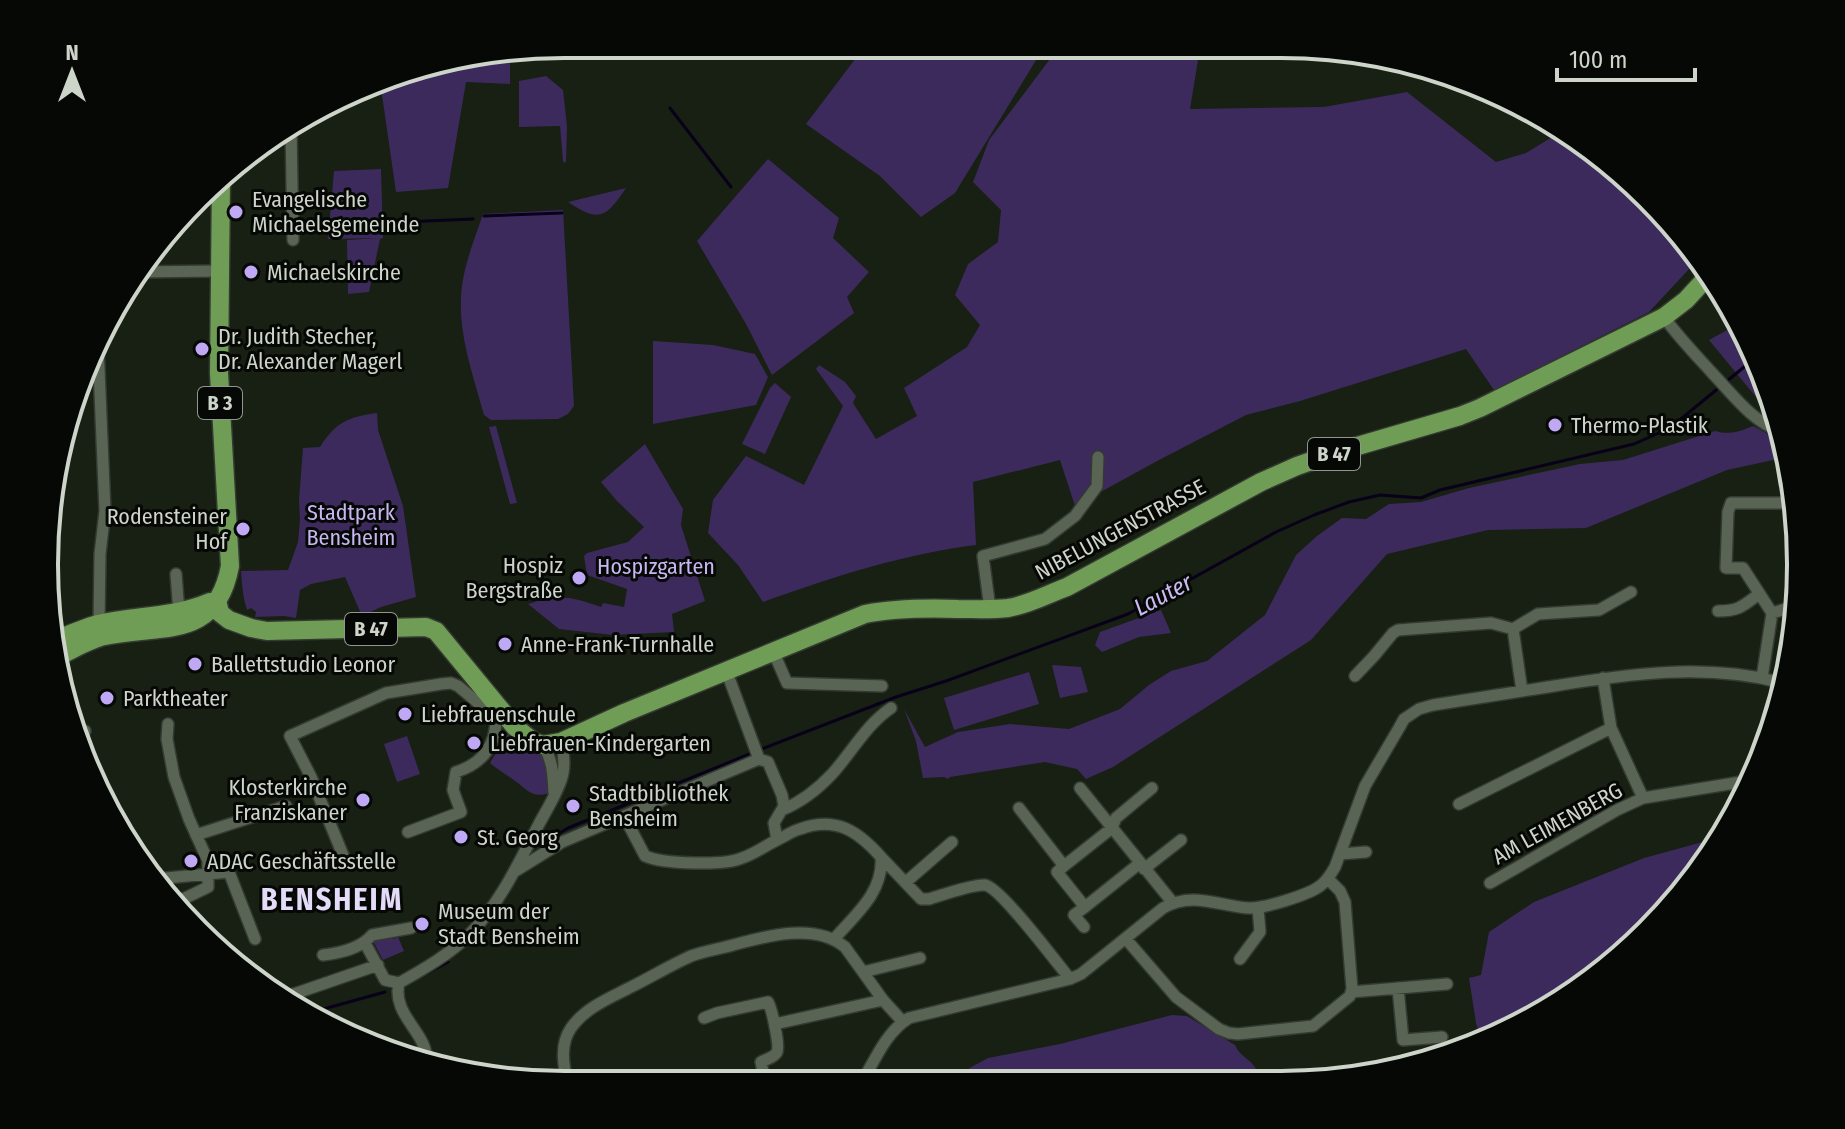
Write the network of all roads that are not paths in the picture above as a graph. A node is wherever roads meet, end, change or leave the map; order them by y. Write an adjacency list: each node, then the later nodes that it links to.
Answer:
1 (291, 138): 3 (street)
2 (221, 193): 4 (main road, B 3)
3 (293, 240)
4 (219, 271): 5 (street); 15 (main road, B 3)
5 (151, 272)
6 (1702, 283): 7 (main road, NIBELUNGENSTRASSE / B 47)
7 (1664, 317): 9 (street); 16 (main road, NIBELUNGENSTRASSE / B 47)
8 (99, 366): 21 (street)
9 (1767, 425)
10 (1098, 457): 16 (street)
11 (1783, 503): 14 (street)
12 (176, 574): 20 (street)
13 (1631, 592): 23 (street)
14 (1759, 594): 18 (street); 19 (street)
15 (217, 600): 20 (main road); 22 (main road)
16 (990, 609): 25 (main road, NIBELUNGENSTRASSE / B 47)
17 (1785, 609): 19 (street)
18 (1718, 611)
19 (1772, 613): 30 (street)
20 (183, 619): 21 (main road); 22 (main road, B 47); 26 (main road)
21 (99, 624): 24 (main road)
22 (241, 624): 35 (main road, B 47)
23 (1513, 629): 28 (street); 33 (street)
24 (63, 637)
25 (773, 651): 27 (main road, NIBELUNGENSTRASSE / B 47); 32 (street)
26 (66, 653)
27 (726, 670): 38 (main road, NIBELUNGENSTRASSE / B 47); 39 (street)
28 (1355, 676)
29 (1603, 678): 30 (street); 33 (street); 37 (street, AM LEIMENBERG)
30 (1762, 678): 31 (street)
31 (1773, 681)
32 (882, 686)
33 (1522, 691): 57 (street)
34 (891, 708): 48 (street)
35 (499, 712): 38 (main road, B 47); 51 (street); 59 (street)
36 (168, 724): 52 (street)
37 (1611, 728): 44 (street, AM LEIMENBERG); 45 (street)
38 (552, 744): 43 (street); 43 (street)
39 (757, 754): 48 (street); 49 (street)
40 (1738, 783): 44 (street, AM LEIMENBERG)
41 (1080, 788): 50 (street)
42 (1152, 788): 50 (street)
43 (554, 793): 62 (street)
44 (1643, 798): 67 (street, AM LEIMENBERG)
45 (1459, 804)
46 (286, 806): 52 (street)
47 (1019, 808): 60 (street)
48 (782, 810): 53 (street)
49 (624, 816): 53 (street); 62 (street)
50 (1112, 828): 60 (street); 61 (street)
51 (408, 832)
52 (196, 835): 63 (street)
53 (780, 839): 58 (street)
54 (1181, 840): 61 (street)
55 (952, 842): 66 (street)
56 (1366, 852): 57 (street)
57 (1340, 854): 65 (street)
58 (881, 857): 66 (street); 75 (street)
59 (345, 860)
60 (1064, 866): 70 (street)
61 (1142, 866): 69 (street); 70 (street)
62 (515, 872): 84 (street)
63 (207, 874): 64 (street); 68 (street); 74 (street)
64 (167, 878)
65 (1328, 879): 71 (street); 87 (street)
66 (906, 882): 83 (street)
67 (1490, 883)
68 (184, 898)
69 (1173, 903): 71 (street); 76 (street)
70 (1085, 907): 72 (street)
71 (1258, 908): 80 (street)
72 (1084, 927)
73 (411, 928): 77 (street)
74 (255, 939)
75 (834, 939): 82 (street); 95 (street)
76 (1126, 939): 83 (street); 87 (street)
77 (365, 943): 78 (street); 81 (street)
78 (323, 955)
79 (920, 958): 82 (street)
80 (1240, 959)
81 (378, 965): 84 (street); 88 (street)
82 (863, 972): 89 (street)
83 (1070, 979): 91 (street)
84 (399, 983): 94 (street)
85 (1447, 984): 86 (street)
86 (1398, 988): 87 (street); 93 (street)
87 (1351, 992)
88 (295, 993)
89 (883, 1000): 91 (street); 92 (street)
90 (704, 1018): 92 (street)
91 (903, 1022): 97 (street)
92 (775, 1024): 96 (street)
93 (1442, 1037)
94 (426, 1052)
95 (566, 1071)
96 (763, 1071)
97 (868, 1071)

